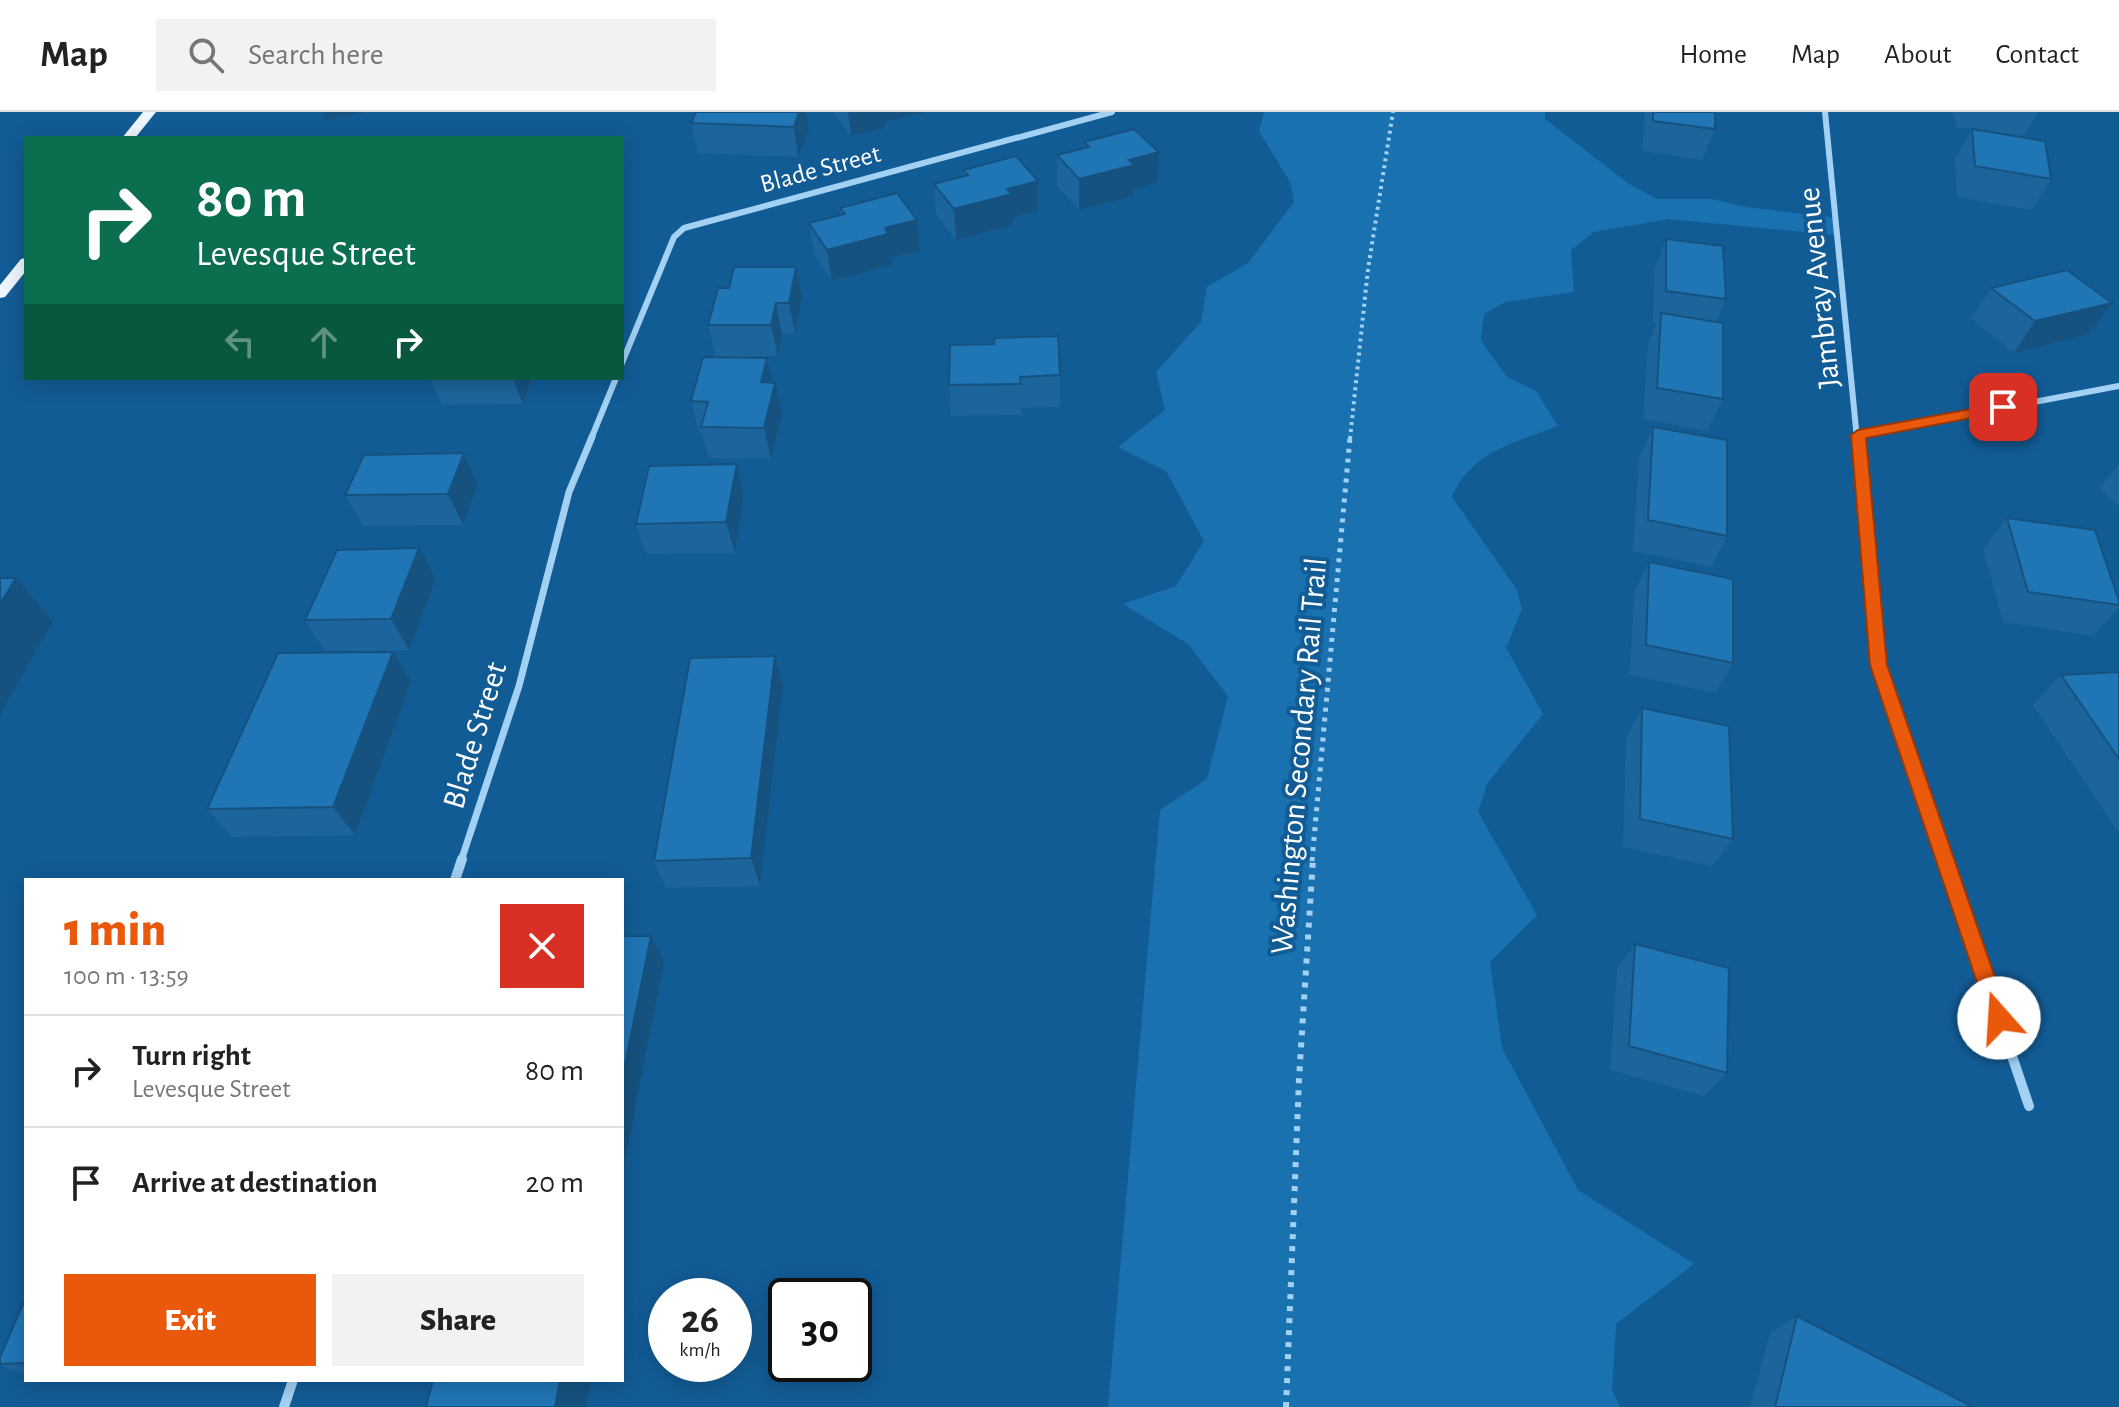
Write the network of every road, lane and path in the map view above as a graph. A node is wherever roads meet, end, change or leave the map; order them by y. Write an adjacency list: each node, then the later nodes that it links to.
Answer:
1 (150, 112): 5 (main road)
2 (1112, 112): 8 (street, Blade Street)
3 (1393, 112): 16 (path, Washington Secondary Rail Trail)
4 (1825, 112): 11 (street, Jambray Avenue)
5 (130, 136)
6 (24, 264): 7 (main road)
7 (0, 294)
8 (624, 358)
9 (615, 380): 12 (street, Blade Street)
10 (2119, 386): 11 (street)
11 (1858, 435): 13 (street, Jambray Avenue)
12 (456, 878)
13 (2029, 1106)
14 (292, 1382): 15 (street)
15 (284, 1407)
16 (1286, 1407)

